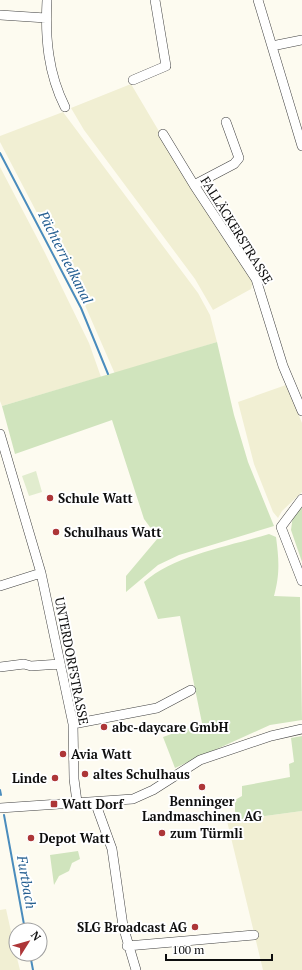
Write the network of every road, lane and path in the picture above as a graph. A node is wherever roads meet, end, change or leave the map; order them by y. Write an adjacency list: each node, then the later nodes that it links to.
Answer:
1 (47, 0): 5 (street)
2 (155, 0): 8 (street)
3 (258, 0): 7 (street)
4 (0, 15): 5 (street)
5 (46, 18): 9 (street)
6 (302, 40): 7 (street)
7 (272, 46): 12 (street)
8 (133, 80)
9 (65, 107)
10 (226, 122): 13 (street)
11 (163, 134): 13 (street, FALLÄCKERSTRASSE)
12 (302, 146)
13 (194, 185): 14 (street, FALLÄCKERSTRASSE)
14 (302, 411)
15 (0, 434): 17 (street, UNTERDORFSTRASSE)
16 (302, 498): 18 (street)
17 (41, 573): 19 (street); 20 (street, UNTERDORFSTRASSE)
18 (302, 581)
19 (0, 586)
20 (60, 664): 21 (street); 23 (street, UNTERDORFSTRASSE)
21 (0, 667)
22 (191, 690): 23 (street)
23 (73, 724): 25 (street, UNTERDORFSTRASSE)
24 (302, 729): 26 (street)
25 (77, 802): 26 (street); 27 (street)
26 (95, 802): 29 (street)
27 (0, 808)
28 (254, 935): 29 (street)
29 (127, 946): 30 (street)
30 (136, 970)

